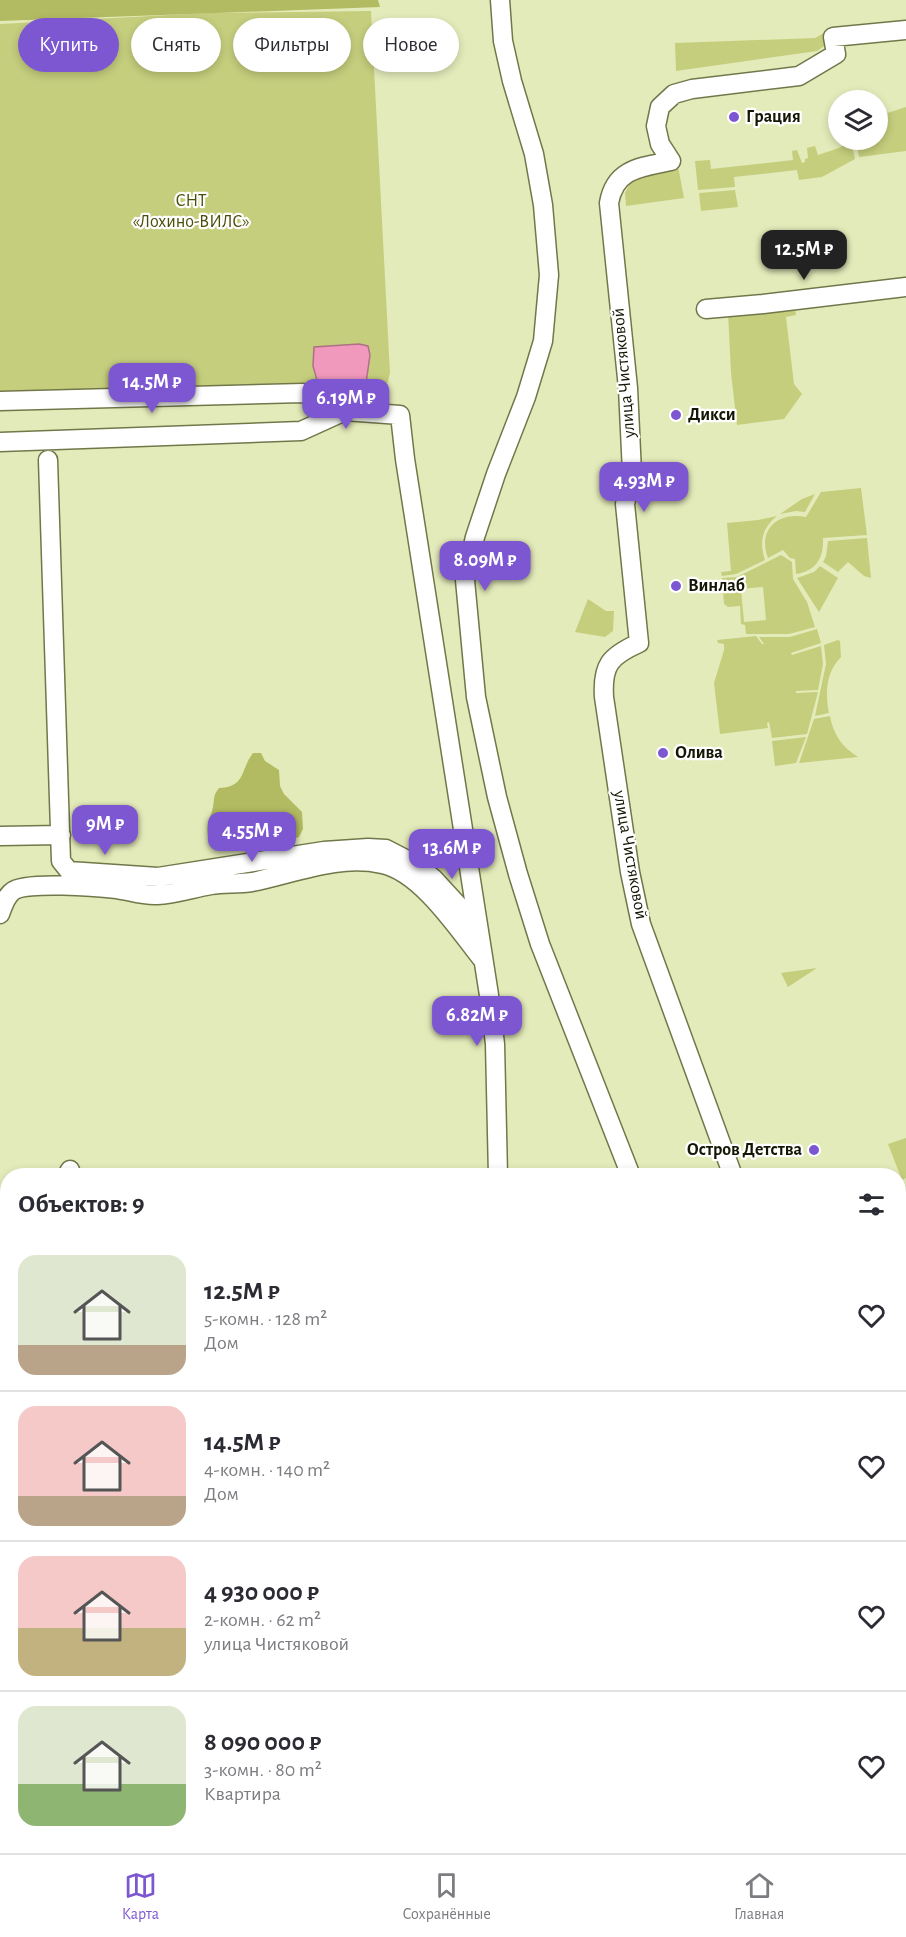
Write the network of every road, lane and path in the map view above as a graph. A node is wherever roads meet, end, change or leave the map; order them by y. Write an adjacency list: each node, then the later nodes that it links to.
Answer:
1 (501, 3): 15 (street)
2 (906, 30): 16 (street, улица Чистяковой)
3 (906, 287): 4 (street)
4 (706, 309)
5 (0, 401): 6 (street)
6 (345, 411): 7 (street); 12 (street)
7 (0, 442)
8 (48, 460): 9 (street)
9 (61, 835): 10 (street); 12 (street)
10 (0, 836)
11 (0, 914): 13 (street)
12 (478, 927): 13 (street)
13 (483, 961): 14 (street)
14 (498, 1168)
15 (628, 1168)
16 (730, 1168)

